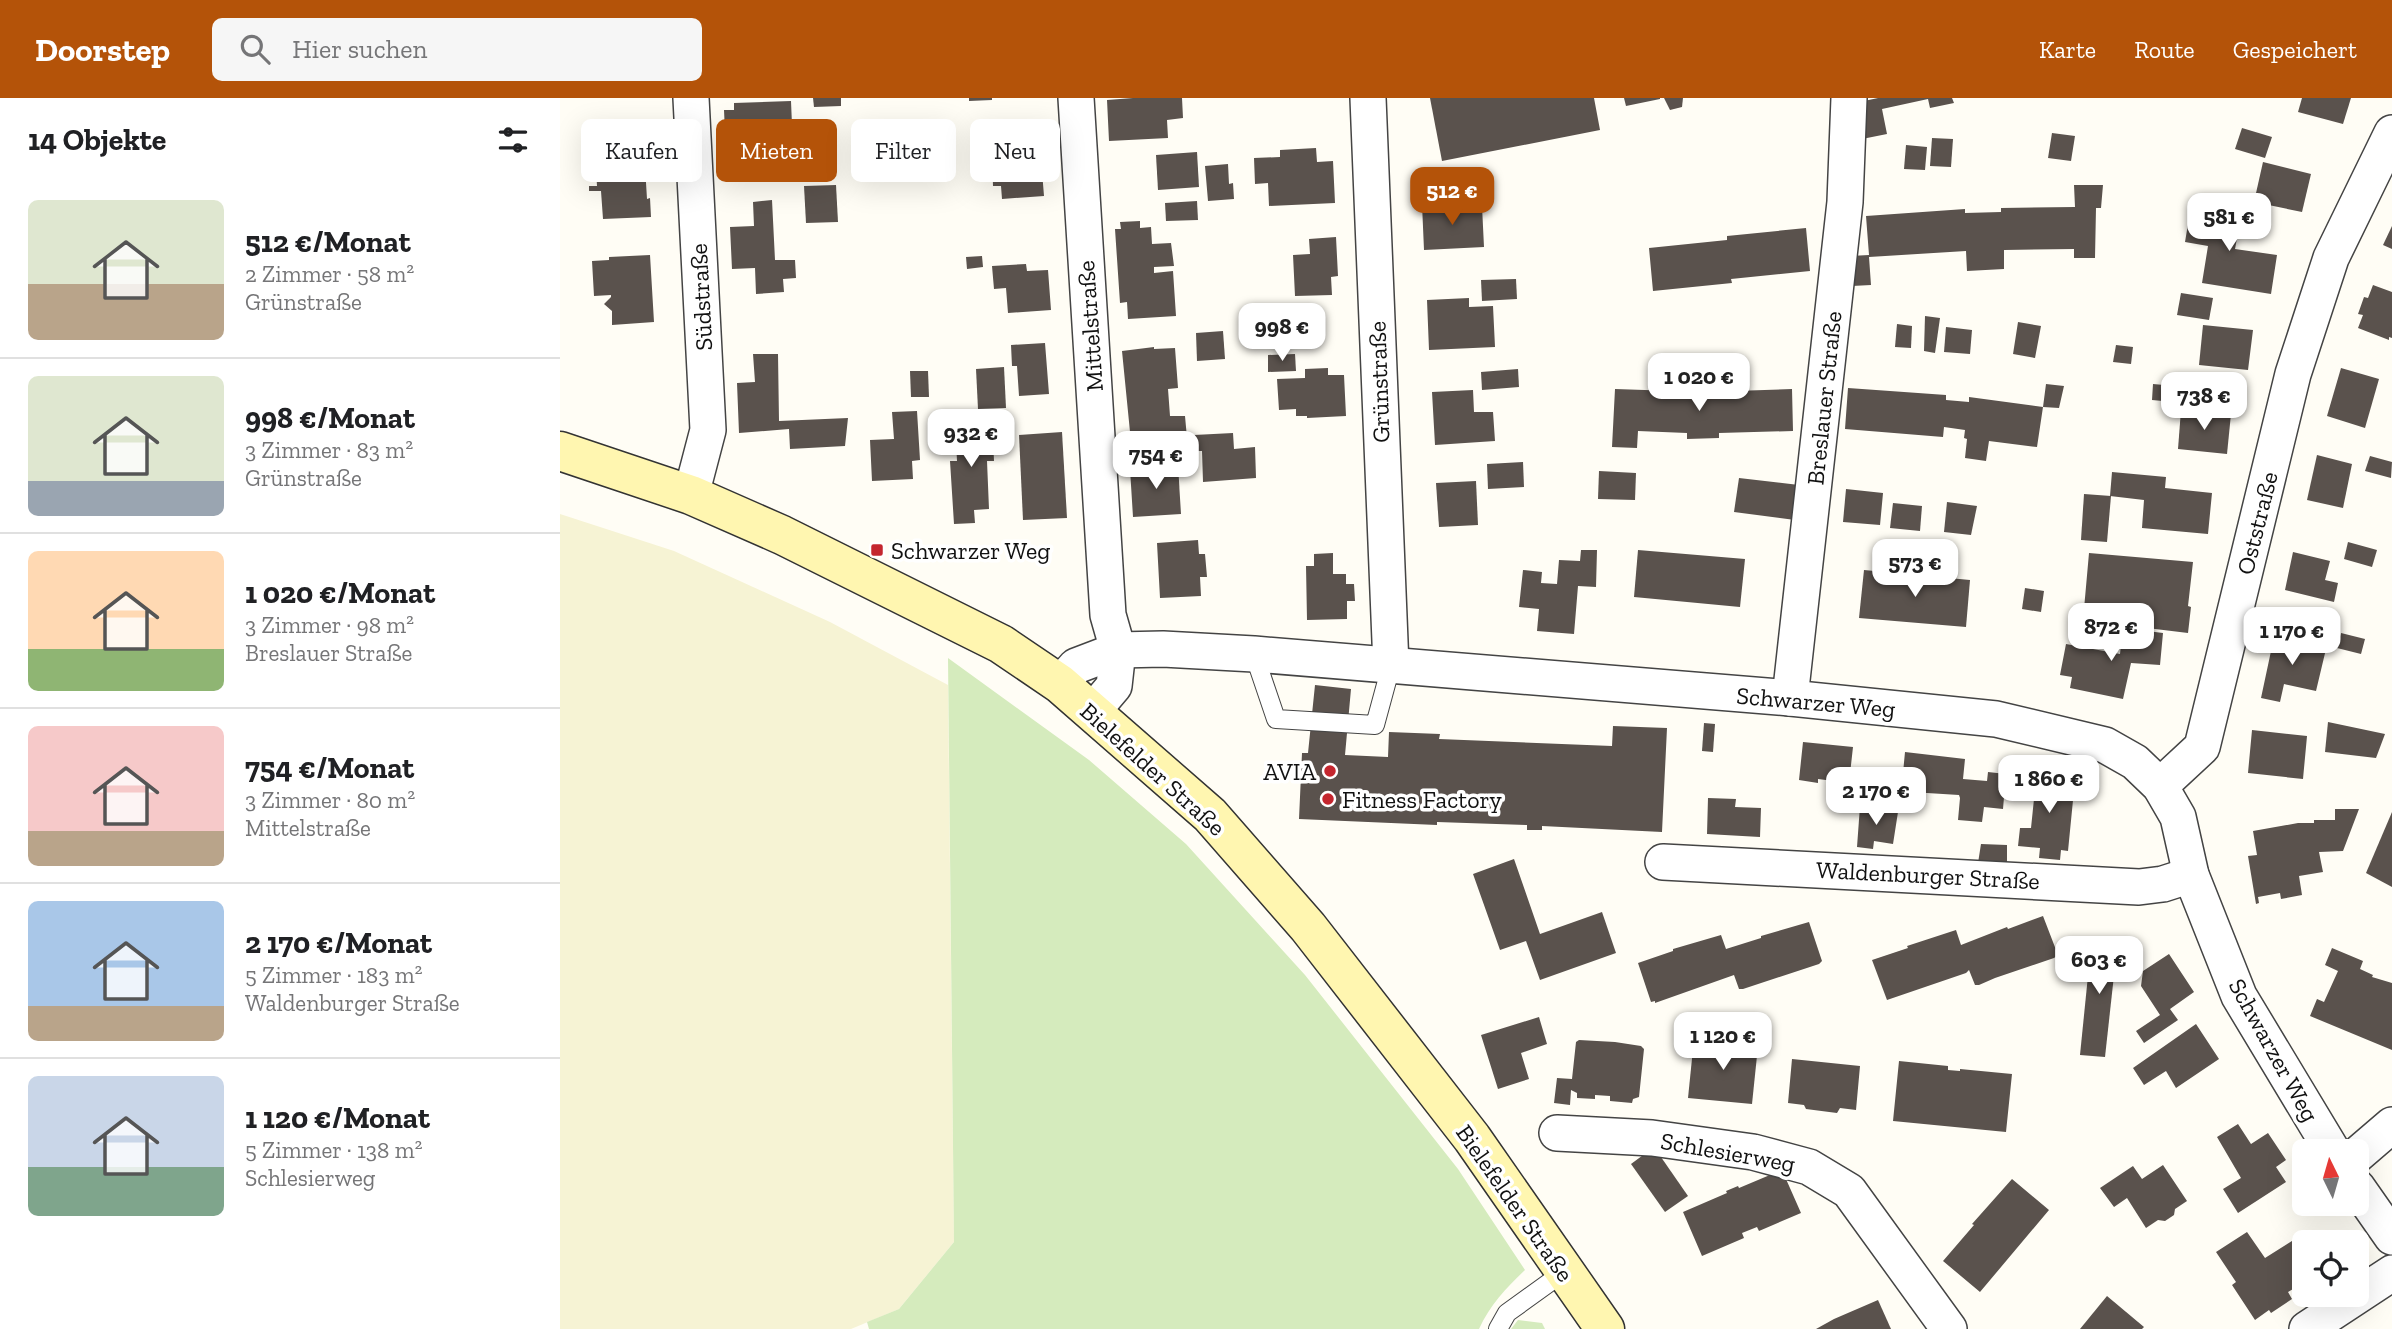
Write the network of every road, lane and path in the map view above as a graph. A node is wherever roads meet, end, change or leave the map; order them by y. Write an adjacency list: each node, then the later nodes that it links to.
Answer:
1 (691, 98): 7 (street, Südstraße)
2 (1076, 98): 8 (street, Mittelstraße)
3 (1368, 98): 10 (street, Grünstraße)
4 (1849, 98): 12 (street, Breslauer Straße)
5 (2392, 133): 14 (street, Oststraße)
6 (560, 451): 7 (main road, Bielefelder Straße)
7 (691, 495): 11 (main road, Bielefelder Straße)
8 (1118, 650): 9 (street, Schwarzer Weg); 11 (street, Schwarzer Weg); 13 (street, Mittelstraße)
9 (1254, 654): 10 (street, Schwarzer Weg); 10 (lane)
10 (1391, 666): 12 (street, Schwarzer Weg)
11 (1060, 684): 13 (main road, Bielefelder Straße)
12 (1790, 698): 14 (street, Schwarzer Weg)
13 (1092, 712): 23 (main road, Bielefelder Straße)
14 (2160, 786): 16 (street, Schwarzer Weg)
15 (1663, 862): 16 (street, Waldenburger Straße)
16 (2191, 875): 19 (street, Schwarzer Weg)
17 (2392, 1125): 20 (street)
18 (1556, 1133): 27 (street, Schlesierweg)
19 (2325, 1139)
20 (2370, 1144)
21 (2370, 1206): 22 (street)
22 (2392, 1237)
23 (1564, 1272): 25 (lane); 26 (main road, Bielefelder Straße)
24 (2392, 1273): 28 (street)
25 (1498, 1329)
26 (1605, 1329)
27 (1949, 1329)
28 (2307, 1329)

